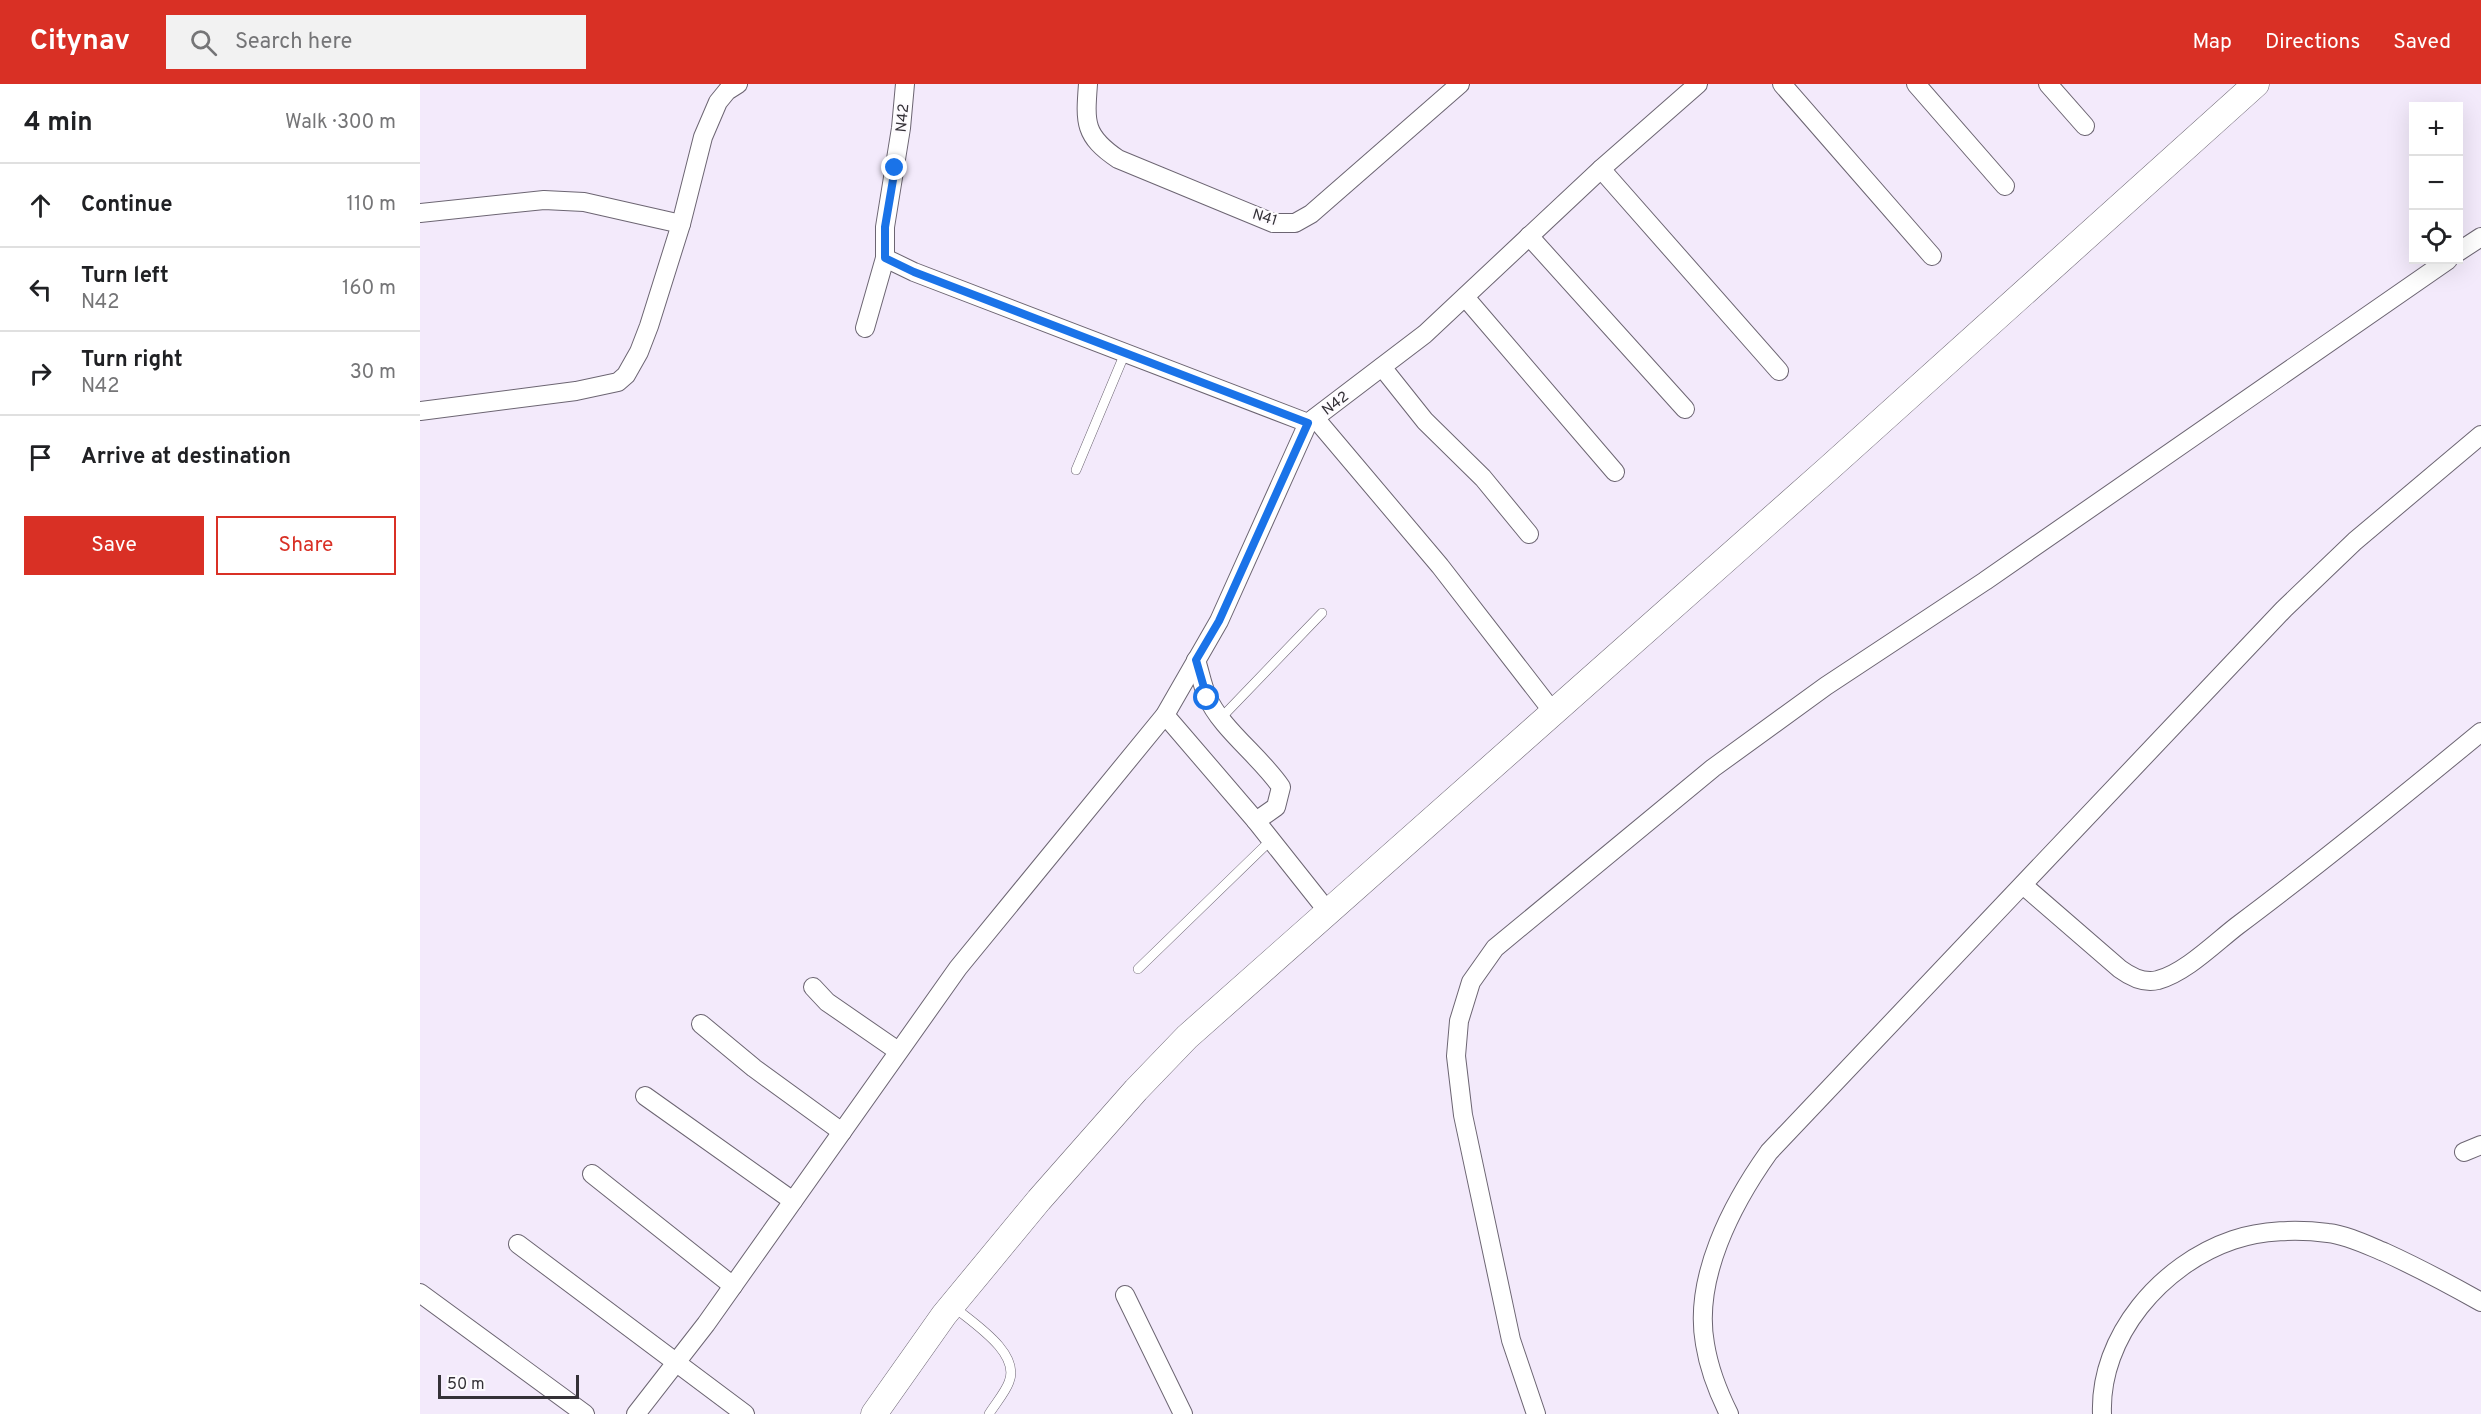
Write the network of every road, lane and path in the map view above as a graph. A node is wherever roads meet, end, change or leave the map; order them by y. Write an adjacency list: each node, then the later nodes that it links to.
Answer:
1 (738, 84): 14 (street)
2 (905, 84): 19 (street, N42)
3 (1088, 84): 4 (street, N41)
4 (1460, 84)
5 (1698, 84): 11 (street, N42)
6 (1782, 84): 18 (street)
7 (1916, 84): 12 (street)
8 (2048, 84): 10 (street)
9 (2256, 84): 35 (street)
10 (2085, 126)
11 (1601, 169): 15 (street, N42); 25 (street)
12 (2005, 186)
13 (420, 213): 14 (street)
14 (681, 224): 27 (street)
15 (1529, 236): 21 (street, N42); 26 (street)
16 (2481, 237): 17 (street)
17 (2463, 249)
18 (1932, 256)
19 (885, 258): 22 (street); 23 (street, N42)
20 (2442, 264): 64 (street)
21 (1465, 297): 24 (street, N42); 31 (street)
22 (865, 328)
23 (1125, 353): 28 (street, N42); 30 (lane)
24 (1382, 367): 28 (street, N42); 32 (street)
25 (1779, 371)
26 (1685, 409)
27 (420, 411)
28 (1312, 421): 34 (street); 35 (street)
29 (2481, 435): 41 (street)
30 (1076, 470)
31 (1615, 472)
32 (1529, 534)
33 (1322, 613): 37 (lane)
34 (1196, 660): 36 (street); 37 (street)
35 (1553, 712): 42 (street)
36 (1165, 714): 39 (street); 46 (street)
37 (1221, 718): 39 (street)
38 (2479, 738): 41 (street)
39 (1256, 820): 40 (street)
40 (1271, 840): 42 (street); 43 (lane)
41 (2023, 885): 65 (street)
42 (1329, 913): 56 (street)
43 (1138, 969)
44 (813, 987): 46 (street)
45 (701, 1024): 48 (street)
46 (898, 1051): 48 (street)
47 (645, 1096): 50 (street)
48 (842, 1132): 50 (street)
49 (592, 1174): 52 (street)
50 (794, 1202): 52 (street)
51 (518, 1244): 57 (street)
52 (733, 1286): 57 (street)
53 (420, 1293): 59 (street)
54 (1125, 1295): 63 (street)
55 (2481, 1302): 66 (street)
56 (952, 1305): 58 (street); 62 (lane)
57 (676, 1362): 60 (street); 61 (street)
58 (881, 1409)
59 (585, 1414)
60 (636, 1414)
61 (745, 1414)
62 (989, 1414)
63 (1183, 1414)
64 (1536, 1414)
65 (1729, 1414)
66 (2102, 1414)

